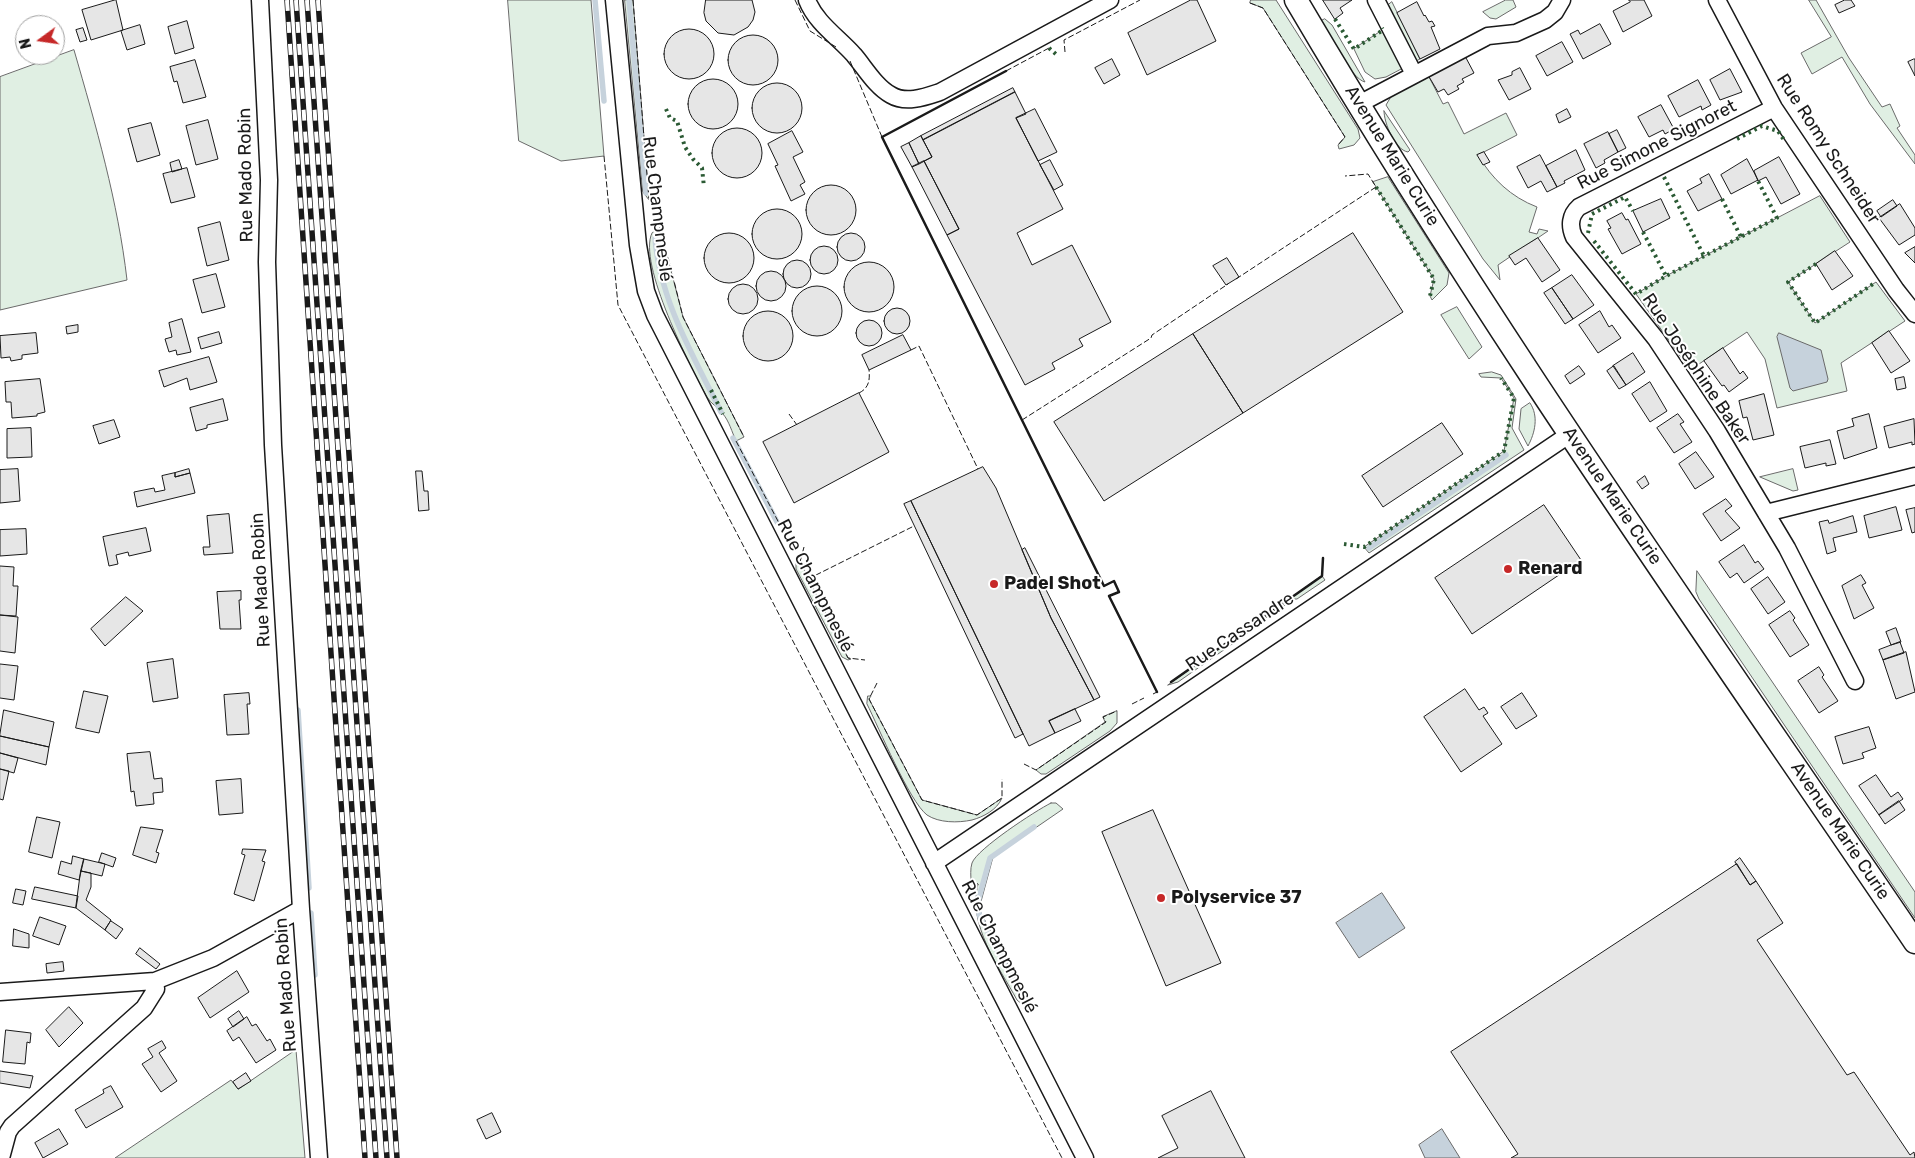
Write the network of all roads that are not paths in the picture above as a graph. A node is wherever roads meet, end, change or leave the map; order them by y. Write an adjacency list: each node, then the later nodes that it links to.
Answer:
1 (260, 0): 21 (street, Rue Mado Robin)
2 (614, 0): 20 (street, Rue Champmeslé)
3 (807, 0): 4 (street)
4 (1110, 0)
5 (1286, 0): 10 (main road, Avenue Marie Curie)
6 (1296, 0): 10 (main road, Avenue Marie Curie)
7 (1376, 0): 11 (street)
8 (1562, 0): 11 (street)
9 (1717, 0): 13 (street, Rue Romy Schneider)
10 (1321, 43): 12 (main road, Avenue Marie Curie)
11 (1414, 74): 12 (street)
12 (1359, 104): 16 (main road, Avenue Marie Curie)
13 (1774, 108): 14 (street, Rue Simone Signoret); 15 (street, Rue Romy Schneider)
14 (1571, 227): 18 (street, Rue Joséphine Baker)
15 (1915, 314)
16 (1570, 434): 20 (street, Rue Cassandre); 22 (main road, Avenue Marie Curie)
17 (1915, 476): 18 (street)
18 (1766, 513): 19 (street, Rue Joséphine Baker)
19 (1855, 681)
20 (934, 863): 27 (street, Rue Champmeslé)
21 (301, 908): 23 (street); 26 (street, Rue Mado Robin)
22 (1915, 942)
23 (154, 981): 24 (street); 25 (street)
24 (0, 992)
25 (1, 1158)
26 (318, 1158)
27 (1085, 1158)

